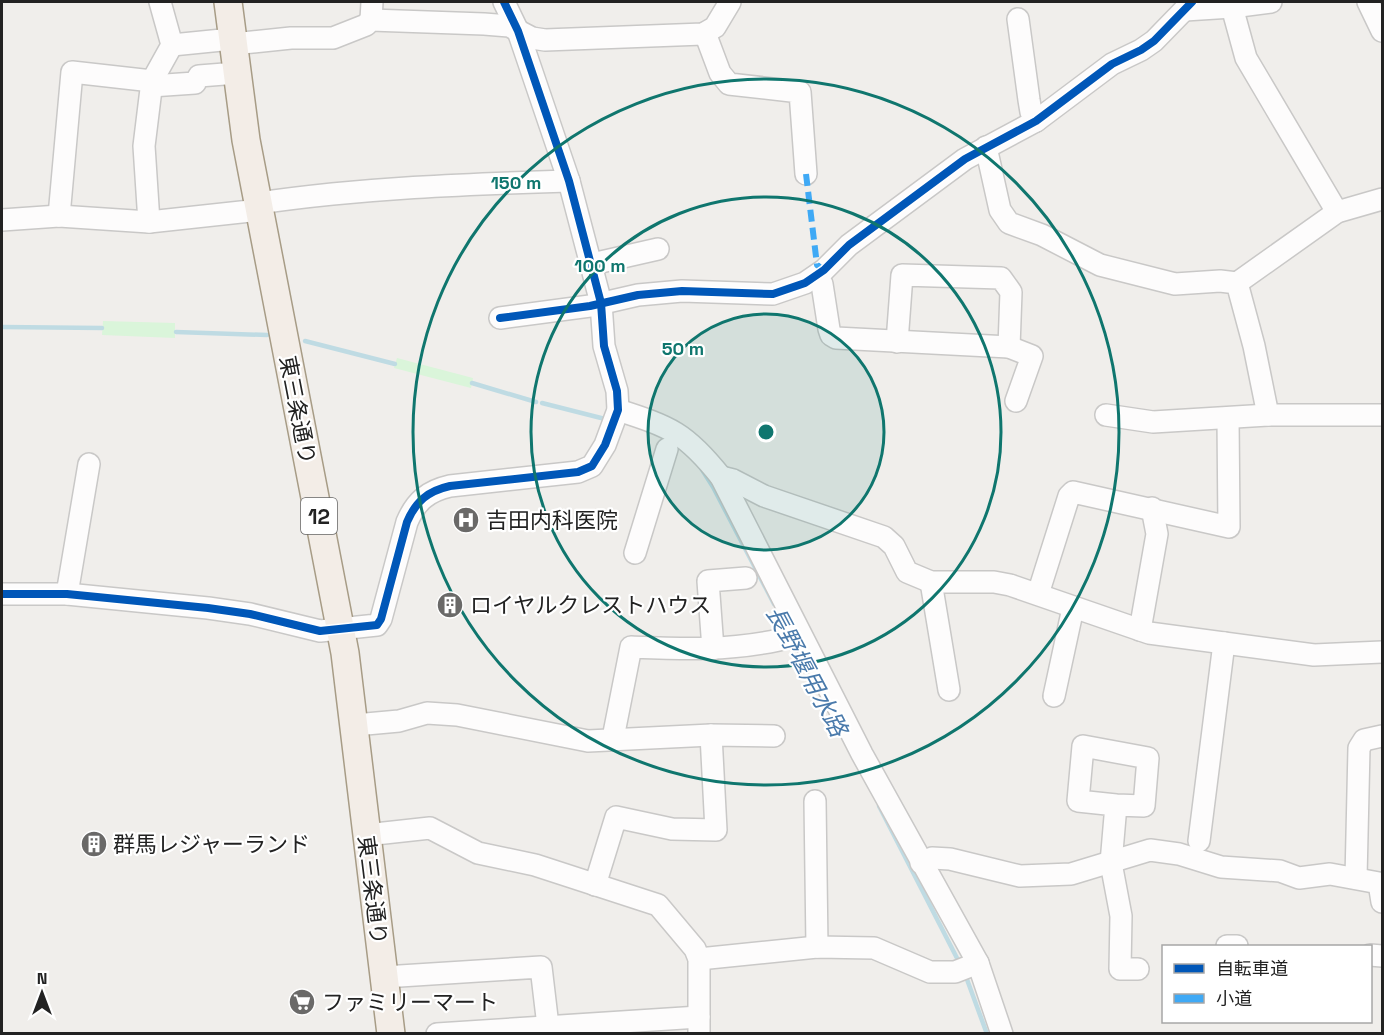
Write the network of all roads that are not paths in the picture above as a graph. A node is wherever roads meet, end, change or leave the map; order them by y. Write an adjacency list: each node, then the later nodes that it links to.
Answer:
1 (160, 2): 15 (street)
2 (228, 2): 14 (main road, 東三条通り / 12)
3 (504, 2): 11 (street)
4 (730, 2): 13 (street)
5 (1271, 2): 7 (street)
6 (1368, 2): 12 (street)
7 (1232, 7): 8 (street); 24 (street)
8 (1180, 8): 18 (street)
9 (371, 11): 11 (street); 14 (street)
10 (1018, 19): 18 (street)
11 (518, 31): 13 (street); 21 (street)
12 (1383, 31)
13 (705, 33): 20 (street)
14 (232, 41): 15 (street); 16 (main road, 東三条通り / 12)
15 (172, 45): 17 (street)
16 (237, 73): 17 (street); 23 (main road, 東三条通り / 12)
17 (151, 84): 25 (street); 27 (street)
18 (1036, 120): 19 (street)
19 (986, 147): 30 (street); 31 (street)
20 (806, 174)
21 (569, 181): 23 (street); 29 (street)
22 (1383, 199): 24 (street)
23 (260, 207): 27 (street); 53 (main road, 東三条通り / 12)
24 (1337, 212): 31 (street)
25 (59, 216): 26 (street); 27 (street)
26 (2, 220)
27 (149, 222)
28 (658, 249): 29 (street)
29 (592, 264): 32 (street)
30 (816, 277): 32 (street); 34 (street)
31 (1237, 283): 38 (street)
32 (601, 303): 33 (street); 40 (street)
33 (500, 318)
34 (897, 342): 35 (street); 35 (street)
35 (1009, 347): 36 (street)
36 (1016, 401)
37 (1106, 415): 41 (street)
38 (1268, 415): 39 (street); 41 (street)
39 (1383, 415)
40 (615, 418): 44 (street); 53 (street)
41 (1228, 418): 45 (street)
42 (666, 448): 46 (street)
43 (89, 464): 50 (street)
44 (721, 477): 48 (street); 71 (street)
45 (1152, 508): 51 (street); 54 (street)
46 (635, 553)
47 (746, 578): 57 (street)
48 (931, 582): 51 (street); 59 (street)
49 (2, 594): 50 (street)
50 (67, 594): 53 (street)
51 (1038, 594): 52 (street)
52 (1073, 608): 54 (street); 60 (street)
53 (341, 630): 61 (main road, 東三条通り / 12)
54 (1140, 630): 56 (street)
55 (779, 640): 57 (street)
56 (1224, 643): 58 (street); 69 (street)
57 (713, 649): 65 (street)
58 (1383, 652)
59 (949, 690)
60 (1054, 696)
61 (355, 725): 65 (street); 68 (main road, 東三条通り / 12)
62 (711, 735): 63 (street); 65 (street); 73 (street)
63 (774, 736)
64 (1383, 736): 72 (street)
65 (614, 738)
66 (815, 801): 75 (street)
67 (1116, 805): 70 (street)
68 (366, 835): 73 (street); 79 (main road, 東三条通り / 12)
69 (1199, 841)
70 (1111, 862): 71 (street); 72 (street); 78 (street)
71 (921, 863): 77 (street)
72 (1356, 878): 74 (street)
73 (595, 885): 76 (street)
74 (1383, 902)
75 (817, 947): 76 (street); 77 (street)
76 (699, 959): 80 (street)
77 (968, 966): 84 (street)
78 (1138, 969)
79 (384, 977): 81 (street); 82 (main road, 東三条通り / 12)
80 (699, 1025): 81 (street)
81 (548, 1026): 83 (street)
82 (391, 1034)
83 (437, 1034)
84 (1002, 1034)

